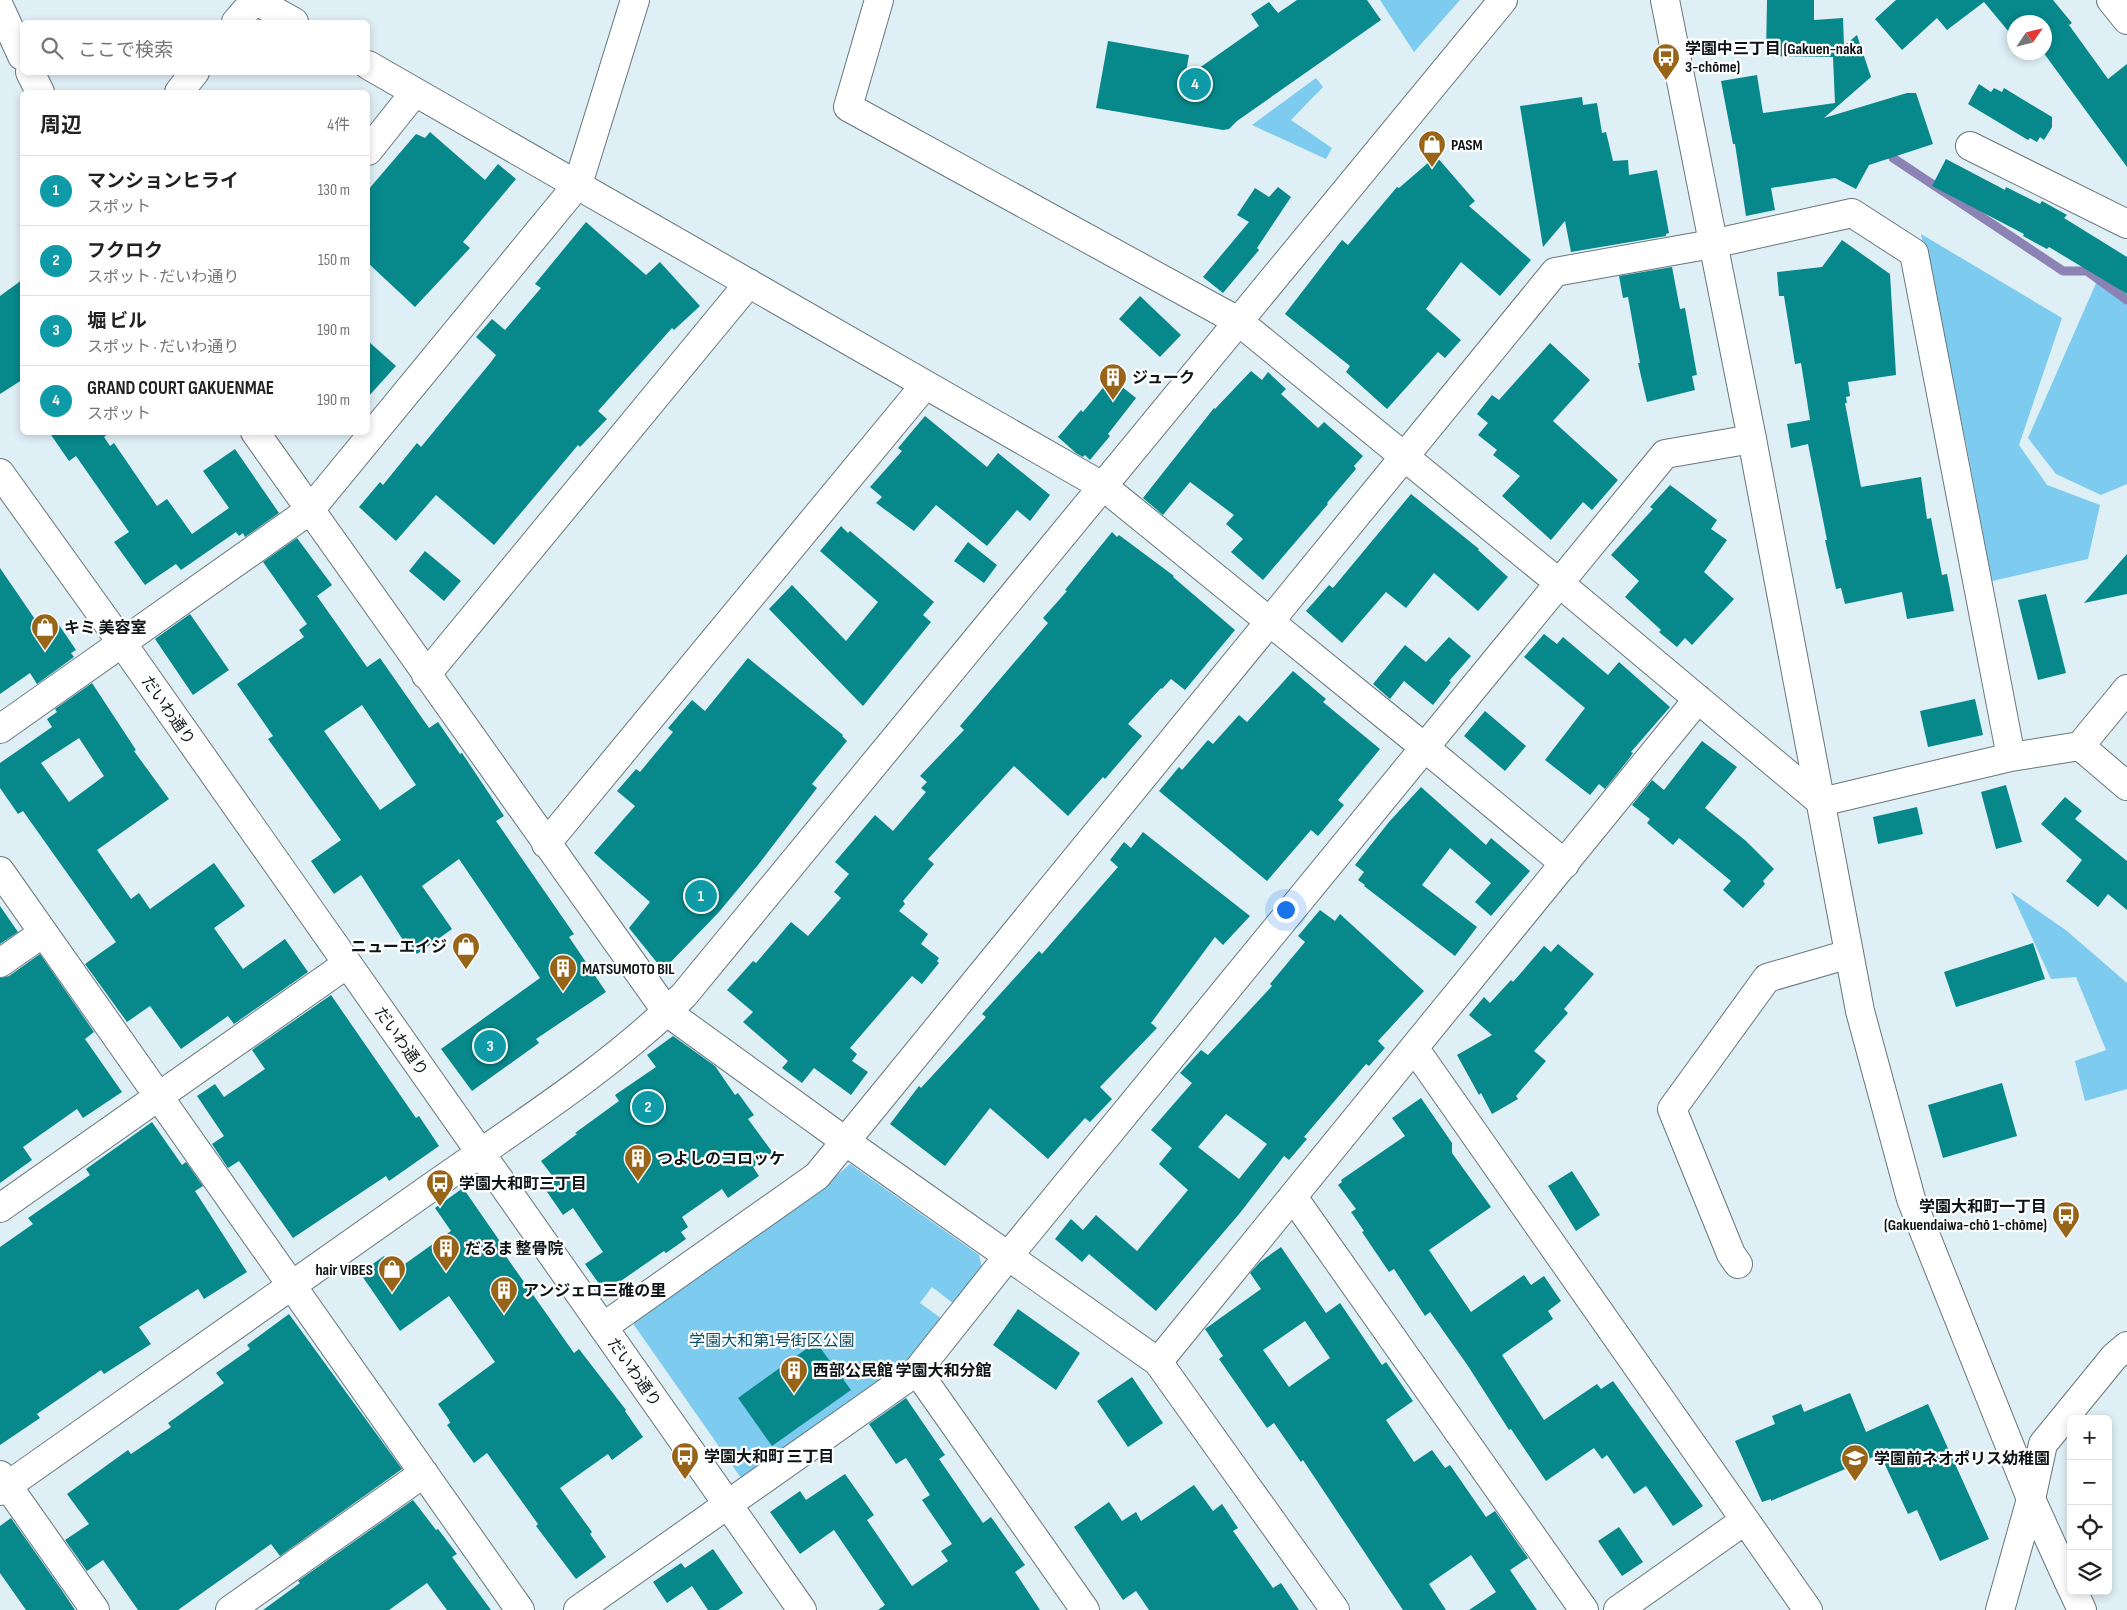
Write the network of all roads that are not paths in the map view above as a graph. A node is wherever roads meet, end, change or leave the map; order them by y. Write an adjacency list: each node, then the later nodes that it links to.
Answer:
1 (255, 0): 8 (street); 9 (street)
2 (879, 0): 24 (street)
3 (1504, 0): 24 (street)
4 (1665, 0): 22 (street)
5 (2111, 0): 10 (street)
6 (631, 2): 20 (street)
7 (0, 8): 11 (street)
8 (238, 20)
9 (290, 20)
10 (2127, 20)
11 (20, 52)
12 (370, 66): 17 (street)
13 (32, 75): 15 (street)
14 (193, 75): 16 (street)
15 (39, 90)
16 (181, 90)
17 (415, 92): 19 (street); 20 (street)
18 (1970, 146): 21 (street)
19 (370, 148)
20 (578, 184): 23 (street); 31 (street)
21 (2127, 224)
22 (1712, 244): 27 (street); 28 (street); 41 (street)
23 (749, 283): 25 (street); 35 (street)
24 (1238, 321): 28 (street); 30 (street)
25 (925, 385): 30 (street); 44 (street)
26 (257, 435): 31 (street)
27 (1752, 439): 32 (street); 43 (street)
28 (1403, 456): 32 (street); 33 (street)
29 (0, 474): 34 (street, だいわ通り)
30 (1104, 487): 33 (street); 51 (street)
31 (310, 510): 34 (street); 35 (street)
32 (1558, 582): 37 (street); 40 (street)
33 (1270, 622): 40 (street); 54 (street)
34 (122, 643): 38 (street); 50 (street, だいわ通り)
35 (426, 675): 44 (street)
36 (2127, 690): 39 (street)
37 (1698, 699): 43 (street); 45 (street)
38 (0, 728)
39 (2080, 746): 41 (street); 42 (street)
40 (1424, 747): 45 (street); 58 (street)
41 (2011, 757): 43 (street)
42 (2127, 786)
43 (1821, 802): 48 (street)
44 (546, 844): 51 (street)
45 (1565, 864): 52 (street)
46 (0, 871): 47 (street)
47 (43, 933): 49 (street); 53 (street)
48 (1849, 954): 59 (street); 67 (street)
49 (0, 963)
50 (347, 964): 53 (street); 55 (street, だいわ通り)
51 (667, 1012): 54 (street); 55 (street)
52 (1415, 1049): 56 (street); 69 (street)
53 (159, 1096): 57 (street); 60 (street)
54 (845, 1141): 58 (street); 61 (street)
55 (480, 1152): 60 (street); 61 (street, だいわ通り)
56 (1293, 1197): 63 (street); 79 (street)
57 (0, 1208)
58 (1009, 1255): 63 (street); 64 (street)
59 (1738, 1264)
60 (292, 1286): 65 (street); 66 (street)
61 (603, 1327): 68 (street, だいわ通り)
62 (2127, 1346): 67 (street)
63 (1158, 1362): 78 (street)
64 (917, 1372): 68 (street); 77 (street)
65 (424, 1473): 73 (street); 74 (street)
66 (2, 1484): 72 (street)
67 (2030, 1499): 70 (street); 82 (street)
68 (728, 1504): 75 (street); 76 (street, だいわ通り)
69 (1744, 1521): 80 (street); 81 (street)
70 (2067, 1578)
71 (2075, 1595): 83 (street)
72 (95, 1610)
73 (230, 1610)
74 (520, 1610)
75 (578, 1610)
76 (802, 1610)
77 (1085, 1610)
78 (1335, 1610)
79 (1584, 1610)
80 (1618, 1610)
81 (1808, 1610)
82 (2000, 1610)
83 (2082, 1610)

